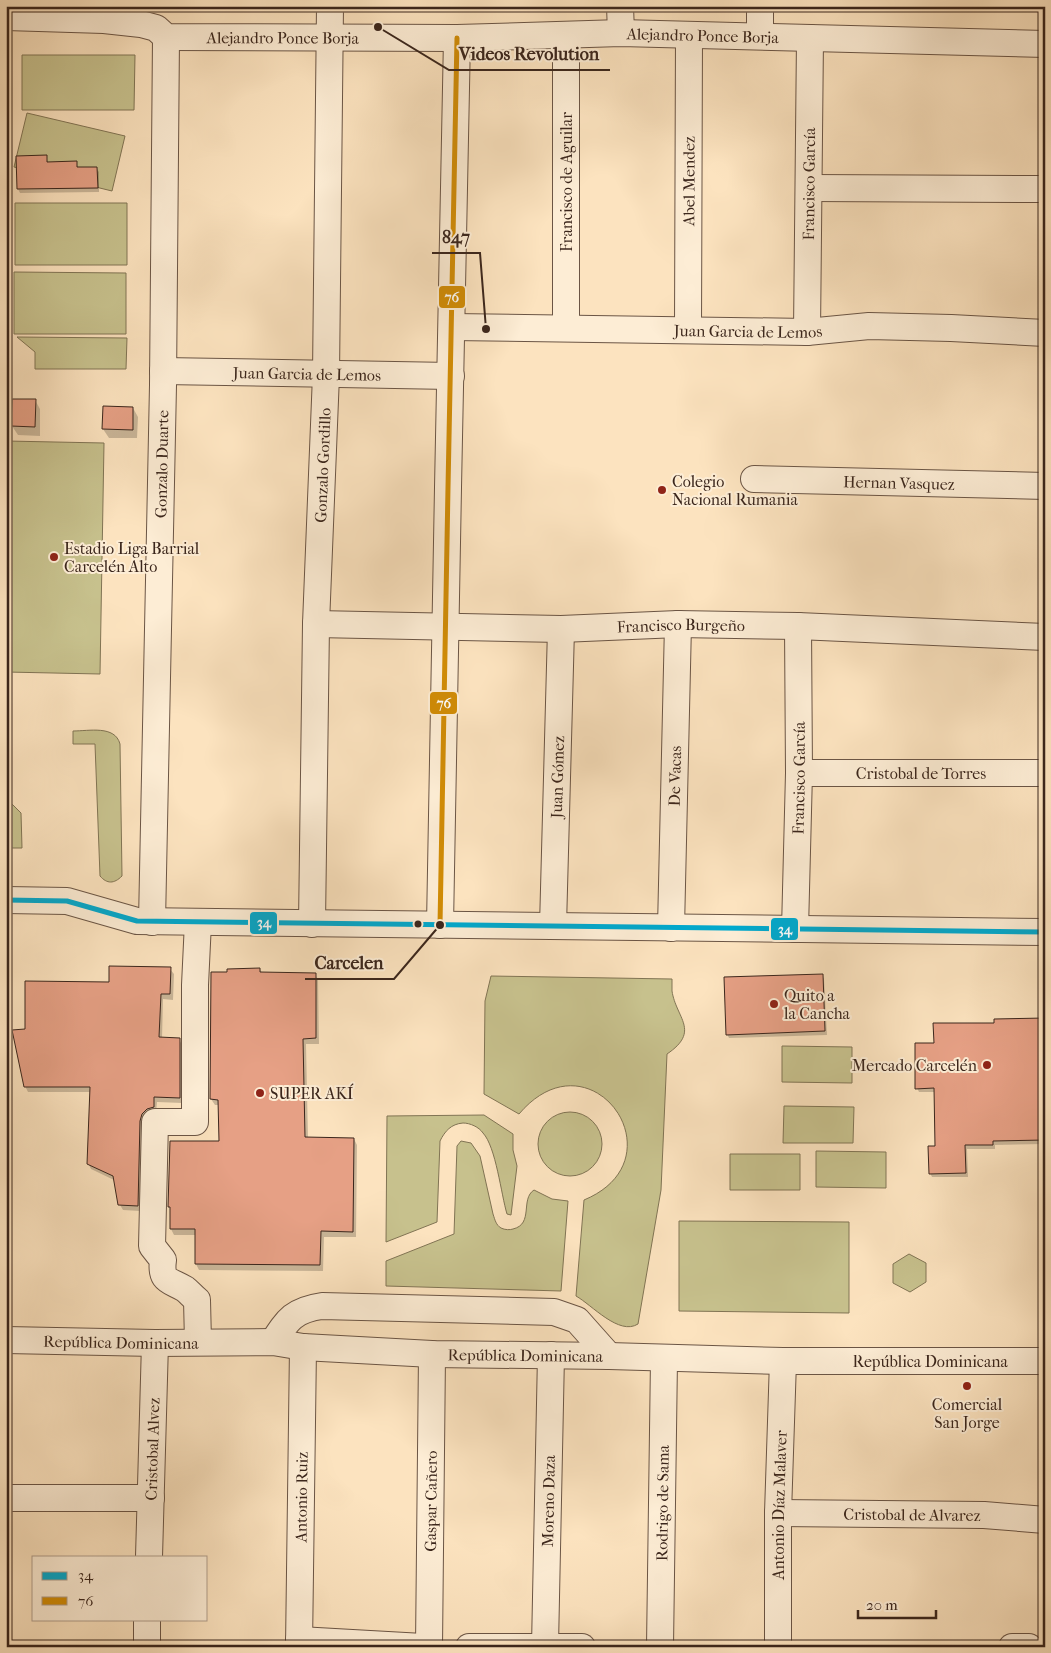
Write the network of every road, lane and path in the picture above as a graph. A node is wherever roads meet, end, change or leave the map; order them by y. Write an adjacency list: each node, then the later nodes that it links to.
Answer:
1 (330, 6): 11 (street, Gonzalo Gordillo)
2 (620, 6): 6 (street)
3 (760, 6): 9 (street)
4 (42, 12): 5 (street, Alejandro Ponce Borja); 10 (street, Alejandro Ponce Borja)
5 (6, 17)
6 (621, 33): 7 (street, Alejandro Ponce Borja); 8 (street, Alejandro Ponce Borja)
7 (689, 35): 9 (street, Alejandro Ponce Borja); 19 (street, Abel Mendez)
8 (566, 36): 12 (street, Alejandro Ponce Borja); 18 (street, Francisco de Aguilar)
9 (760, 36): 13 (street, Alejandro Ponce Borja)
10 (166, 37): 11 (street, Alejandro Ponce Borja); 22 (street, Gonzalo Duarte)
11 (330, 38): 12 (street, Alejandro Ponce Borja); 23 (street, Gonzalo Gordillo)
12 (457, 38): 17 (street)
13 (810, 38): 14 (street, Alejandro Ponce Borja); 15 (street, Francisco García)
14 (1045, 44)
15 (809, 188): 16 (street); 20 (street, Francisco García)
16 (1045, 189)
17 (452, 327): 18 (street, Juan Garcia de Lemos); 24 (street)
18 (566, 328): 19 (street, Juan Garcia de Lemos)
19 (688, 329): 20 (street, Juan Garcia de Lemos)
20 (807, 332): 21 (street, Juan Garcia de Lemos)
21 (1045, 333)
22 (163, 371): 23 (street, Juan Garcia de Lemos); 36 (street, Gonzalo Duarte)
23 (326, 375): 24 (street, Juan Garcia de Lemos); 27 (street, Gonzalo Gordillo)
24 (451, 376): 29 (street)
25 (754, 479): 26 (street, Hernan Vasquez)
26 (1045, 486)
27 (316, 624): 29 (street, Francisco Burgeño); 38 (street, Gonzalo Gordillo)
28 (678, 624): 30 (street, Francisco Burgeño); 31 (street, Francisco Burgeño); 41 (street, De Vacas)
29 (444, 626): 31 (street, Francisco Burgeño); 39 (street)
30 (798, 626): 32 (street, Francisco Burgeño); 34 (street, Francisco García)
31 (561, 629): 40 (street, Juan Gómez)
32 (1045, 637)
33 (1045, 772): 34 (street, Cristobal de Torres)
34 (800, 773): 42 (street, Francisco García)
35 (6, 900): 36 (street)
36 (152, 922): 37 (street)
37 (198, 922): 38 (street); 45 (street)
38 (312, 924): 39 (street)
39 (440, 925): 40 (street)
40 (552, 926): 41 (street)
41 (671, 928): 42 (street)
42 (794, 929): 43 (street)
43 (1045, 932)
44 (6, 1340): 47 (street, República Dominicana)
45 (198, 1342): 46 (street, República Dominicana); 47 (street, República Dominicana)
46 (273, 1342): 48 (street, República Dominicana); 51 (street)
47 (154, 1343): 56 (street, Cristobal Alvez)
48 (303, 1347): 49 (street, República Dominicana); 61 (street, Antonio Ruiz)
49 (432, 1354): 50 (street, República Dominicana); 66 (street, Gaspar Cañero)
50 (551, 1355): 51 (street, República Dominicana); 62 (street, Moreno Daza)
51 (609, 1356): 52 (street, República Dominicana)
52 (664, 1359): 53 (street, República Dominicana); 69 (street, Rodrigo de Sama)
53 (783, 1361): 54 (street, República Dominicana); 57 (street, Antonio Díaz Malaver)
54 (1045, 1361)
55 (6, 1498): 56 (street)
56 (151, 1498): 59 (street, Cristobal Alvez)
57 (778, 1513): 58 (street, Cristobal de Alvarez); 70 (street, Antonio Díaz Malaver)
58 (1045, 1520)
59 (149, 1556)
60 (148, 1620): 64 (street)
61 (299, 1644): 65 (street)
62 (544, 1646): 67 (street); 68 (street)
63 (1029, 1646): 71 (street)
64 (147, 1647)
65 (423, 1647)
66 (429, 1647)
67 (469, 1647)
68 (582, 1647)
69 (660, 1647)
70 (778, 1647)
71 (1012, 1647)

